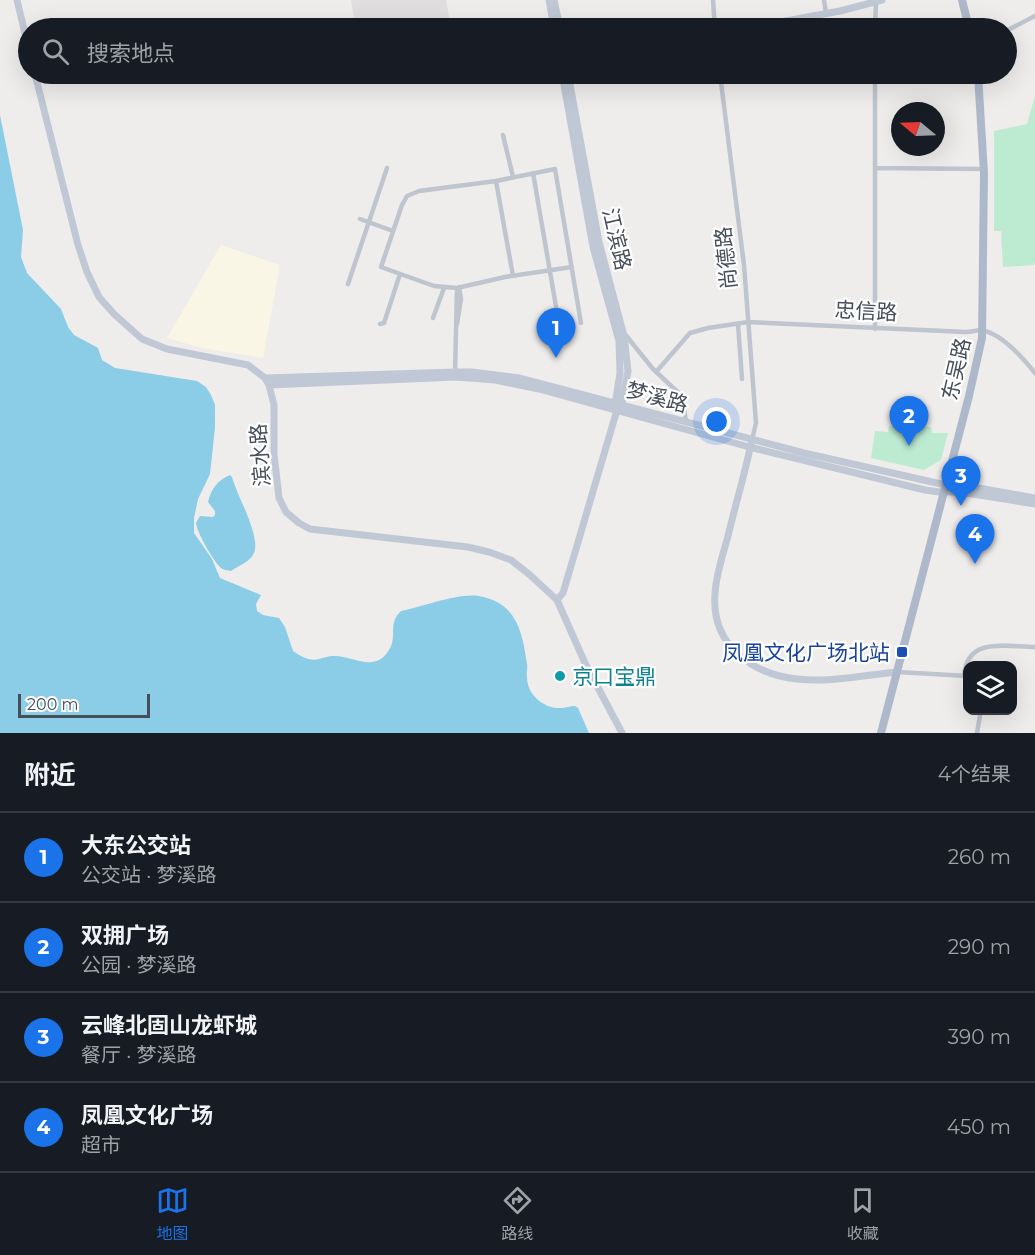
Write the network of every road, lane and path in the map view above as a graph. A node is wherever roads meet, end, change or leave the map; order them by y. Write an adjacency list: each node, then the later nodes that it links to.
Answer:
1 (17, 0): 10 (street)
2 (549, 0): 11 (street)
3 (554, 0): 12 (street)
4 (713, 0): 13 (street)
5 (824, 0): 8 (street)
6 (964, 0): 16 (main road)
7 (879, 1): 8 (street); 15 (street)
8 (826, 14): 14 (street)
9 (1035, 16): 17 (street)
10 (21, 18)
11 (552, 18)
12 (558, 18)
13 (714, 18)
14 (804, 18)
15 (877, 18)
16 (968, 18)
17 (1017, 25)
18 (38, 84): 54 (street)
19 (564, 84): 55 (street, 江滨路)
20 (570, 84): 49 (street, 江滨路)
21 (721, 84): 42 (street, 尚德路)
22 (875, 84): 26 (street)
23 (977, 84): 27 (main road, 东吴路)
24 (503, 135): 29 (street)
25 (387, 168): 32 (street)
26 (876, 168): 27 (street); 47 (street)
27 (981, 169): 48 (main road, 东吴路)
28 (533, 173): 29 (street); 34 (street); 35 (street)
29 (513, 177): 30 (street)
30 (496, 181): 33 (street); 37 (street)
31 (360, 219): 32 (street)
32 (369, 222): 33 (street); 38 (street)
33 (393, 231): 36 (street)
34 (572, 267): 35 (street); 43 (street)
35 (550, 271): 37 (street); 45 (street)
36 (400, 274): 39 (street); 44 (street)
37 (513, 276): 40 (street)
38 (348, 284)
39 (444, 288): 40 (street); 41 (street)
40 (458, 288): 52 (street)
41 (433, 318)
42 (748, 322): 46 (street, 忠信路); 47 (street, 忠信路); 57 (street, 尚德路)
43 (582, 323)
44 (380, 324)
45 (559, 324)
46 (738, 324): 50 (street, 忠信路); 53 (street)
47 (875, 329): 48 (street, 忠信路)
48 (981, 330): 51 (street); 58 (main road, 东吴路)
49 (623, 332): 50 (street); 55 (street, 江滨路)
50 (656, 372): 56 (street)
51 (1035, 373)
52 (455, 374): 54 (street, 梦溪路); 55 (street, 梦溪路)
53 (742, 379)
54 (267, 382): 61 (street, 滨水路)
55 (618, 406): 56 (street, 梦溪路); 57 (street, 梦溪路); 61 (street, 江滨路)
56 (686, 421): 57 (street, 梦溪路)
57 (752, 444): 58 (street, 梦溪路); 64 (street)
58 (942, 488): 59 (street, 梦溪路); 60 (street, 梦溪路); 64 (main road, 东吴路)
59 (1035, 498)
60 (1035, 504)
61 (557, 600): 67 (street, 滨水路)
62 (1035, 648): 63 (street)
63 (966, 661)
64 (895, 672): 65 (street); 68 (main road, 东吴路)
65 (963, 676)
66 (980, 715): 69 (street)
67 (622, 733)
68 (880, 733)
69 (977, 733)

